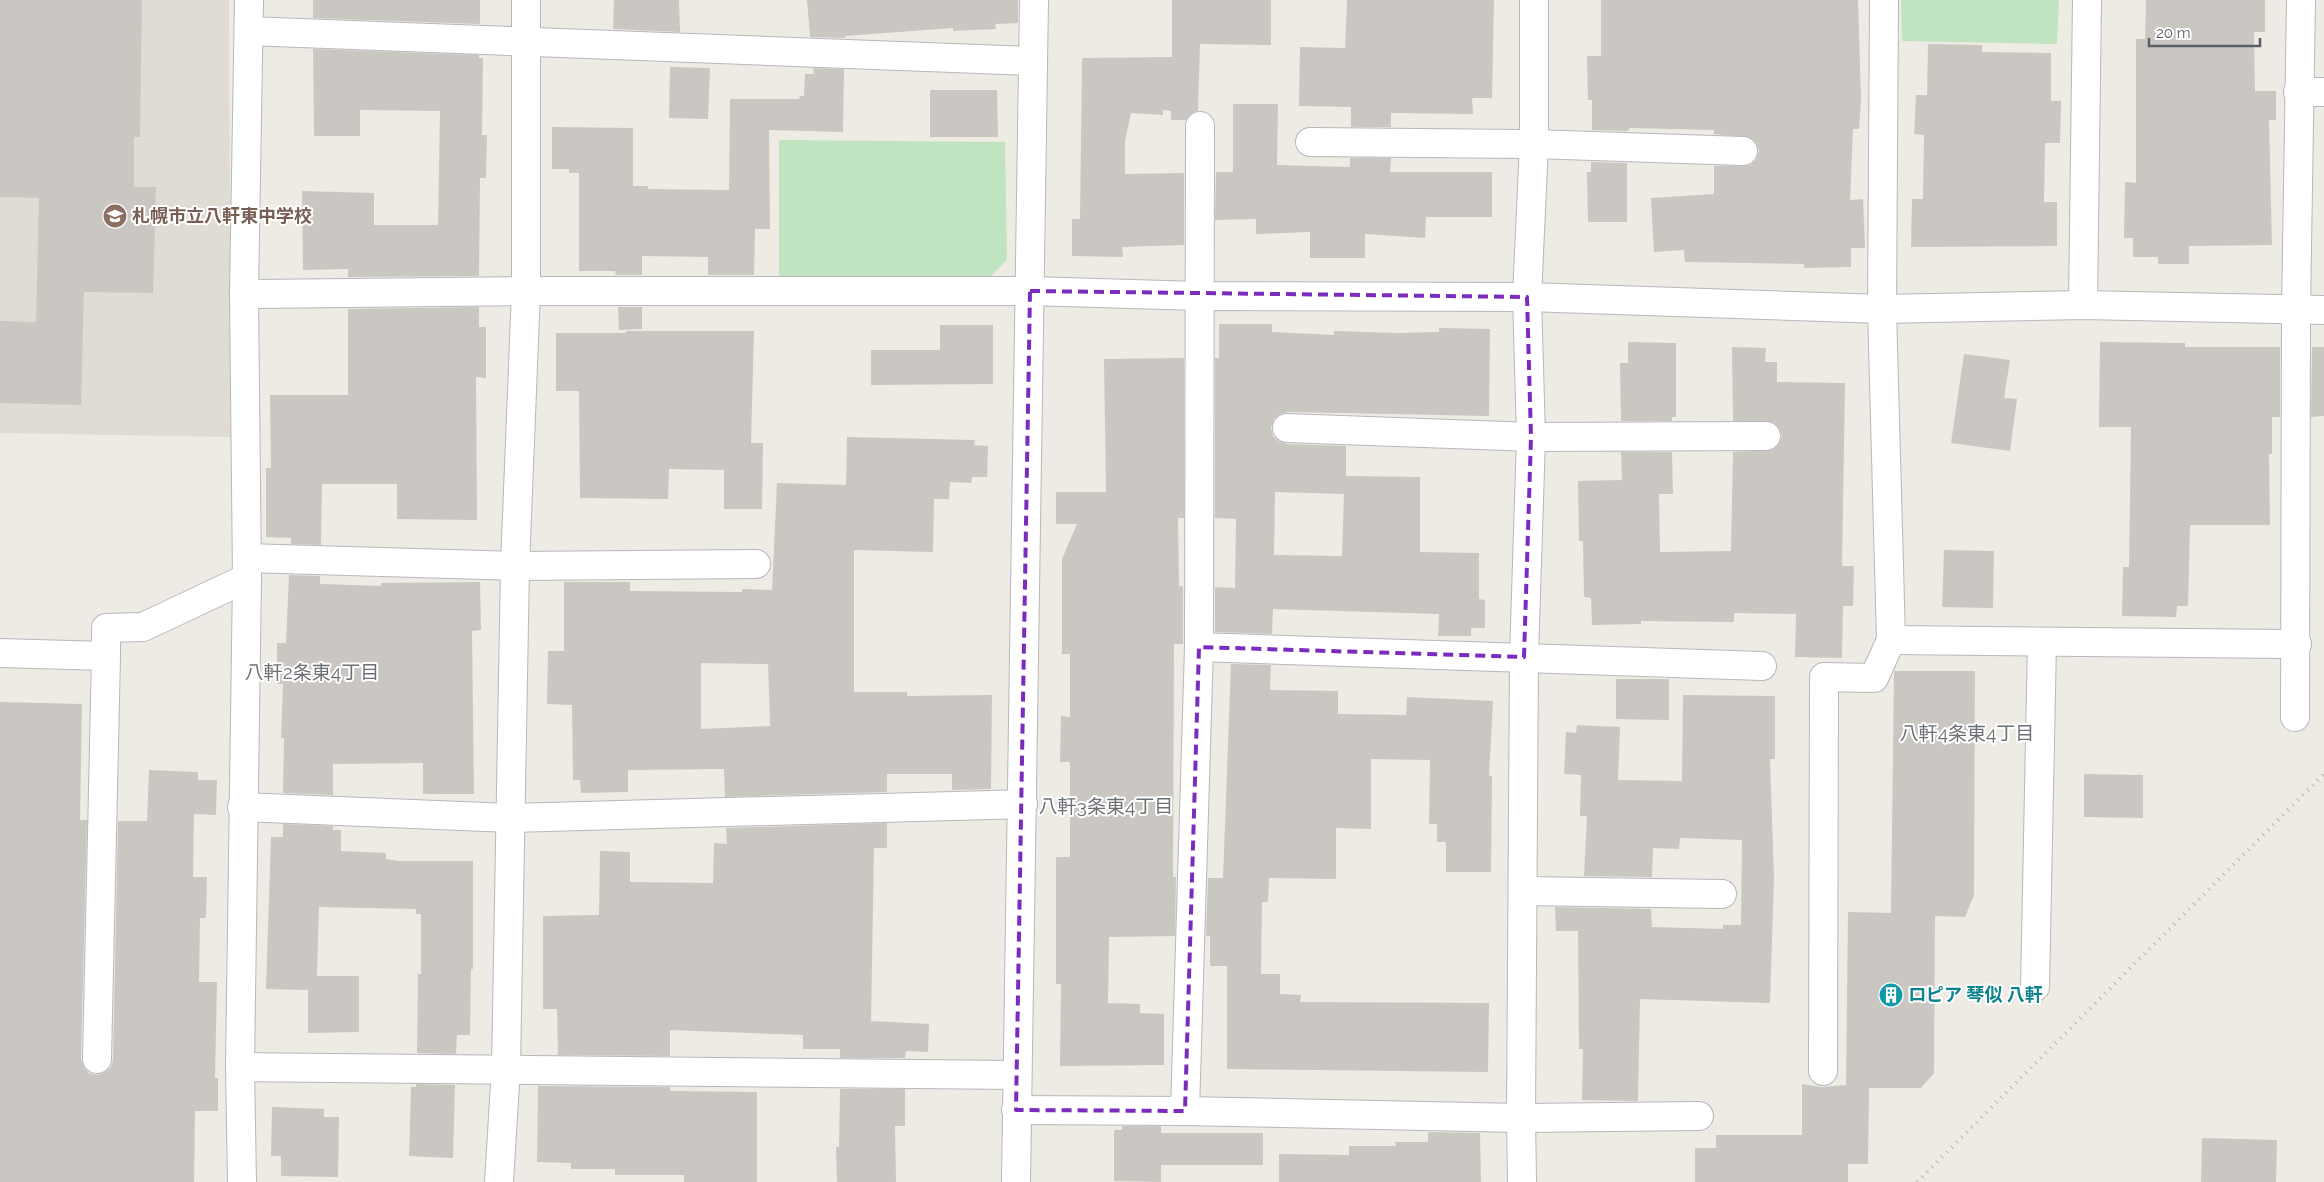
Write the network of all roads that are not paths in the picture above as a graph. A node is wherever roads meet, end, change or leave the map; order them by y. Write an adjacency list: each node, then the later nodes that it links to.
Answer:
1 (249, 0): 8 (street)
2 (526, 0): 9 (street)
3 (1034, 0): 10 (street)
4 (1534, 0): 14 (street)
5 (1884, 0): 22 (street)
6 (2087, 0): 21 (street)
7 (2301, 0): 11 (street)
8 (249, 31): 9 (street); 18 (street)
9 (525, 40): 10 (street); 16 (street)
10 (1032, 61): 17 (street)
11 (2311, 92): 24 (street)
12 (1200, 126): 19 (street)
13 (1310, 142): 14 (street)
14 (1534, 144): 15 (street); 20 (street)
15 (1743, 151)
16 (526, 291): 17 (street); 18 (street); 29 (street)
17 (1030, 291): 19 (street); 40 (street)
18 (244, 294): 30 (street)
19 (1199, 296): 20 (street); 34 (street)
20 (1527, 297): 22 (street); 27 (street)
21 (2083, 305): 22 (street); 24 (street)
22 (1882, 309): 31 (street)
23 (2324, 310): 24 (street)
24 (2296, 311): 33 (street)
25 (1287, 428): 27 (street)
26 (1766, 436): 27 (street)
27 (1531, 437): 37 (street)
28 (756, 564): 29 (street)
29 (515, 566): 30 (street); 42 (street)
30 (247, 568): 36 (street); 41 (street)
31 (1891, 640): 32 (street); 49 (street)
32 (2042, 642): 33 (street); 45 (street)
33 (2297, 644): 39 (street)
34 (1198, 647): 37 (street); 52 (street)
35 (0, 653): 36 (street)
36 (106, 656): 46 (street)
37 (1524, 658): 38 (street); 43 (street)
38 (1762, 666)
39 (2295, 717)
40 (1023, 804): 42 (street); 50 (street)
41 (242, 808): 42 (street); 47 (street)
42 (511, 818): 48 (street)
43 (1523, 890): 44 (street); 54 (street)
44 (1722, 894)
45 (2035, 986)
46 (98, 1059)
47 (240, 1067): 48 (street); 55 (street)
48 (506, 1068): 50 (street); 56 (street)
49 (1823, 1071)
50 (1016, 1075): 51 (street)
51 (1016, 1110): 52 (street); 57 (street)
52 (1186, 1111): 54 (street)
53 (1699, 1116): 54 (street)
54 (1520, 1118): 58 (street)
55 (242, 1182)
56 (499, 1182)
57 (1016, 1182)
58 (1522, 1182)

